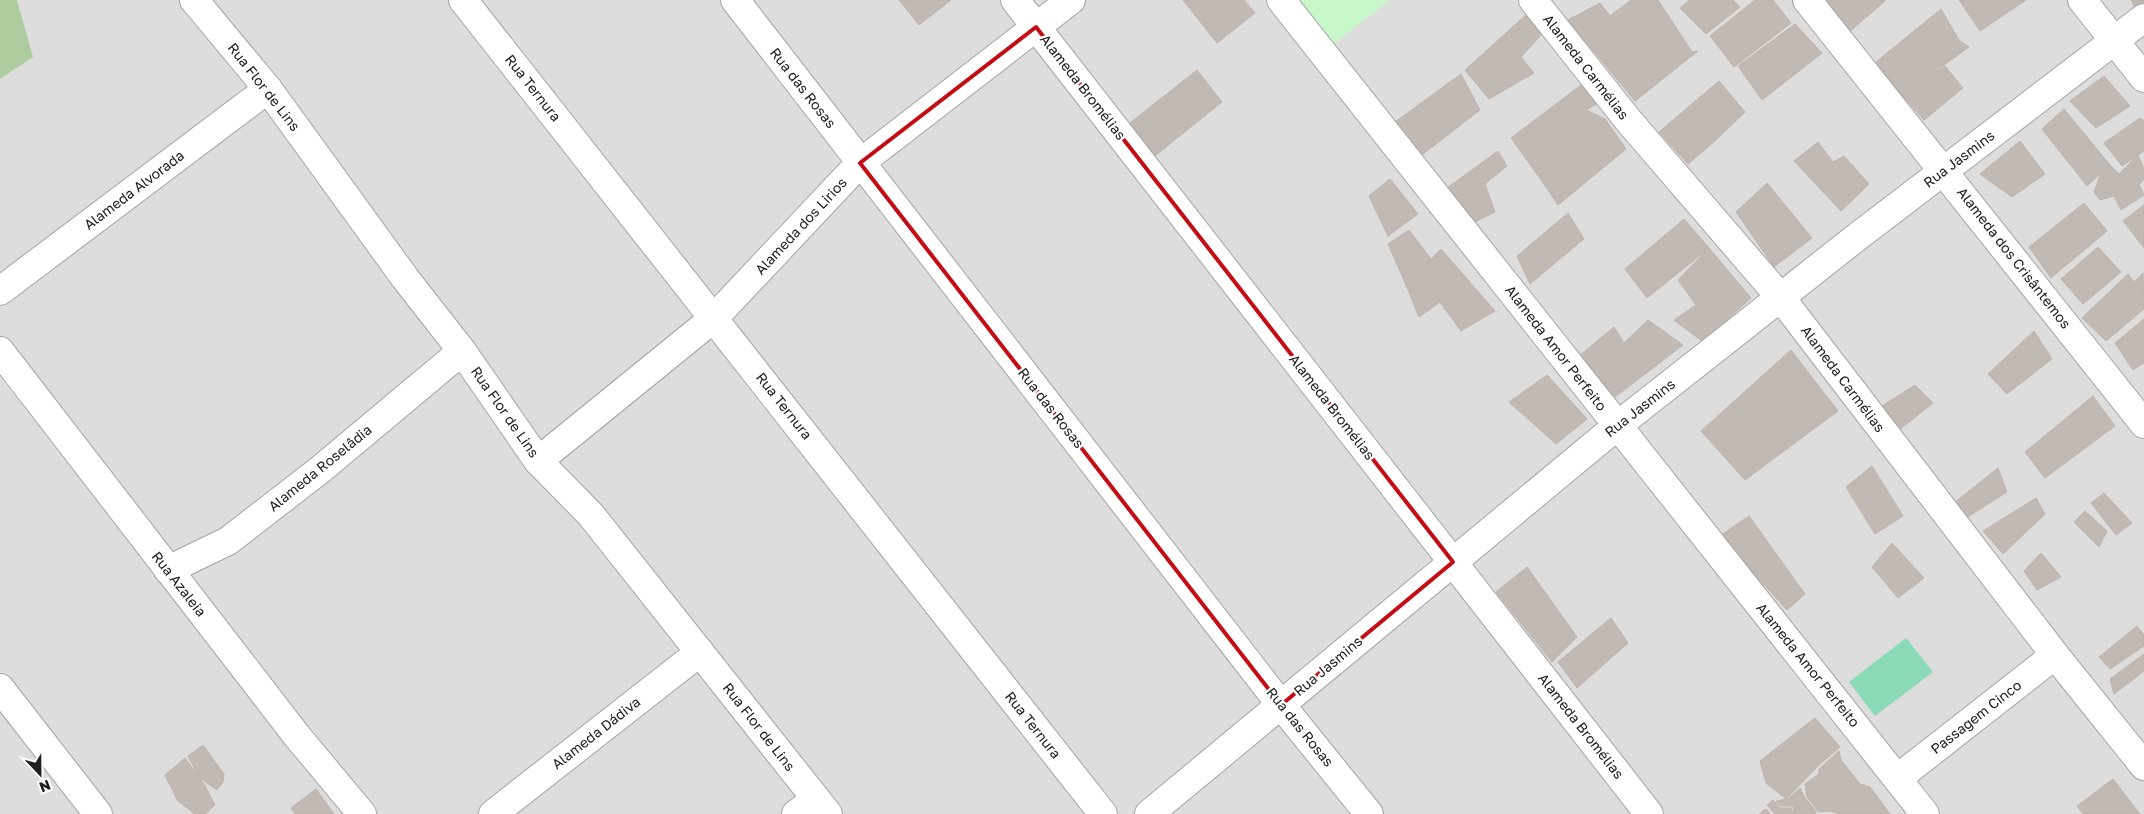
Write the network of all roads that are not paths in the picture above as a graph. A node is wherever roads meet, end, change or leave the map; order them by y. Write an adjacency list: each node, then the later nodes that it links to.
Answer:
1 (194, 0): 14 (street, Rua Flor de Lins)
2 (463, 0): 19 (street, Rua Ternura)
3 (735, 0): 15 (street, Rua das Rosas)
4 (1015, 0): 11 (street, Alameda Bromélias)
5 (1071, 0): 11 (street, Alameda dos Lirios)
6 (1281, 0): 23 (street, Alameda Amor Perfeito)
7 (1533, 0): 18 (street, Alameda Carmélias)
8 (1807, 0): 16 (street, Alameda dos Crisântemos)
9 (2082, 0): 12 (street)
10 (2144, 18): 12 (street, Rua Jasmins)
11 (1036, 27): 15 (street, Alameda dos Lirios); 25 (street, Alameda Bromélias)
12 (2114, 40): 13 (street); 16 (street, Rua Jasmins)
13 (2144, 78)
14 (268, 89): 17 (street, Alameda Alvorada); 20 (street, Rua Flor de Lins)
15 (860, 163): 19 (street, Alameda dos Lirios); 30 (street, Rua das Rosas)
16 (1944, 170): 18 (street, Rua Jasmins); 22 (street, Alameda dos Crisântemos)
17 (0, 292)
18 (1781, 298): 23 (street, Rua Jasmins); 28 (street, Alameda Carmélias)
19 (714, 318): 24 (street, Alameda dos Lirios); 37 (street, Rua Ternura)
20 (462, 351): 24 (street, Rua Flor de Lins); 26 (street, Alameda Roselâdia)
21 (0, 352): 26 (street, Rua Azaleia)
22 (2144, 424)
23 (1617, 426): 25 (street, Rua Jasmins); 32 (street, Alameda Amor Perfeito)
24 (538, 461): 27 (street, Rua Flor de Lins)
25 (1453, 562): 30 (street, Rua Jasmins); 40 (street, Alameda Bromélias)
26 (168, 570): 35 (street, Rua Azaleia)
27 (700, 652): 33 (street, Rua Flor de Lins); 36 (street, Alameda Dádiva)
28 (2055, 655): 31 (street, Alameda Carmélias); 32 (street, Passagem Cinco)
29 (0, 688): 34 (street)
30 (1281, 704): 38 (street, Rua Jasmins); 39 (street, Rua das Rosas)
31 (2144, 766)
32 (1898, 778): 41 (street, Alameda Amor Perfeito)
33 (813, 809)
34 (98, 814)
35 (362, 814)
36 (493, 814)
37 (1103, 814)
38 (1149, 814)
39 (1370, 814)
40 (1649, 814)
41 (1925, 814)

